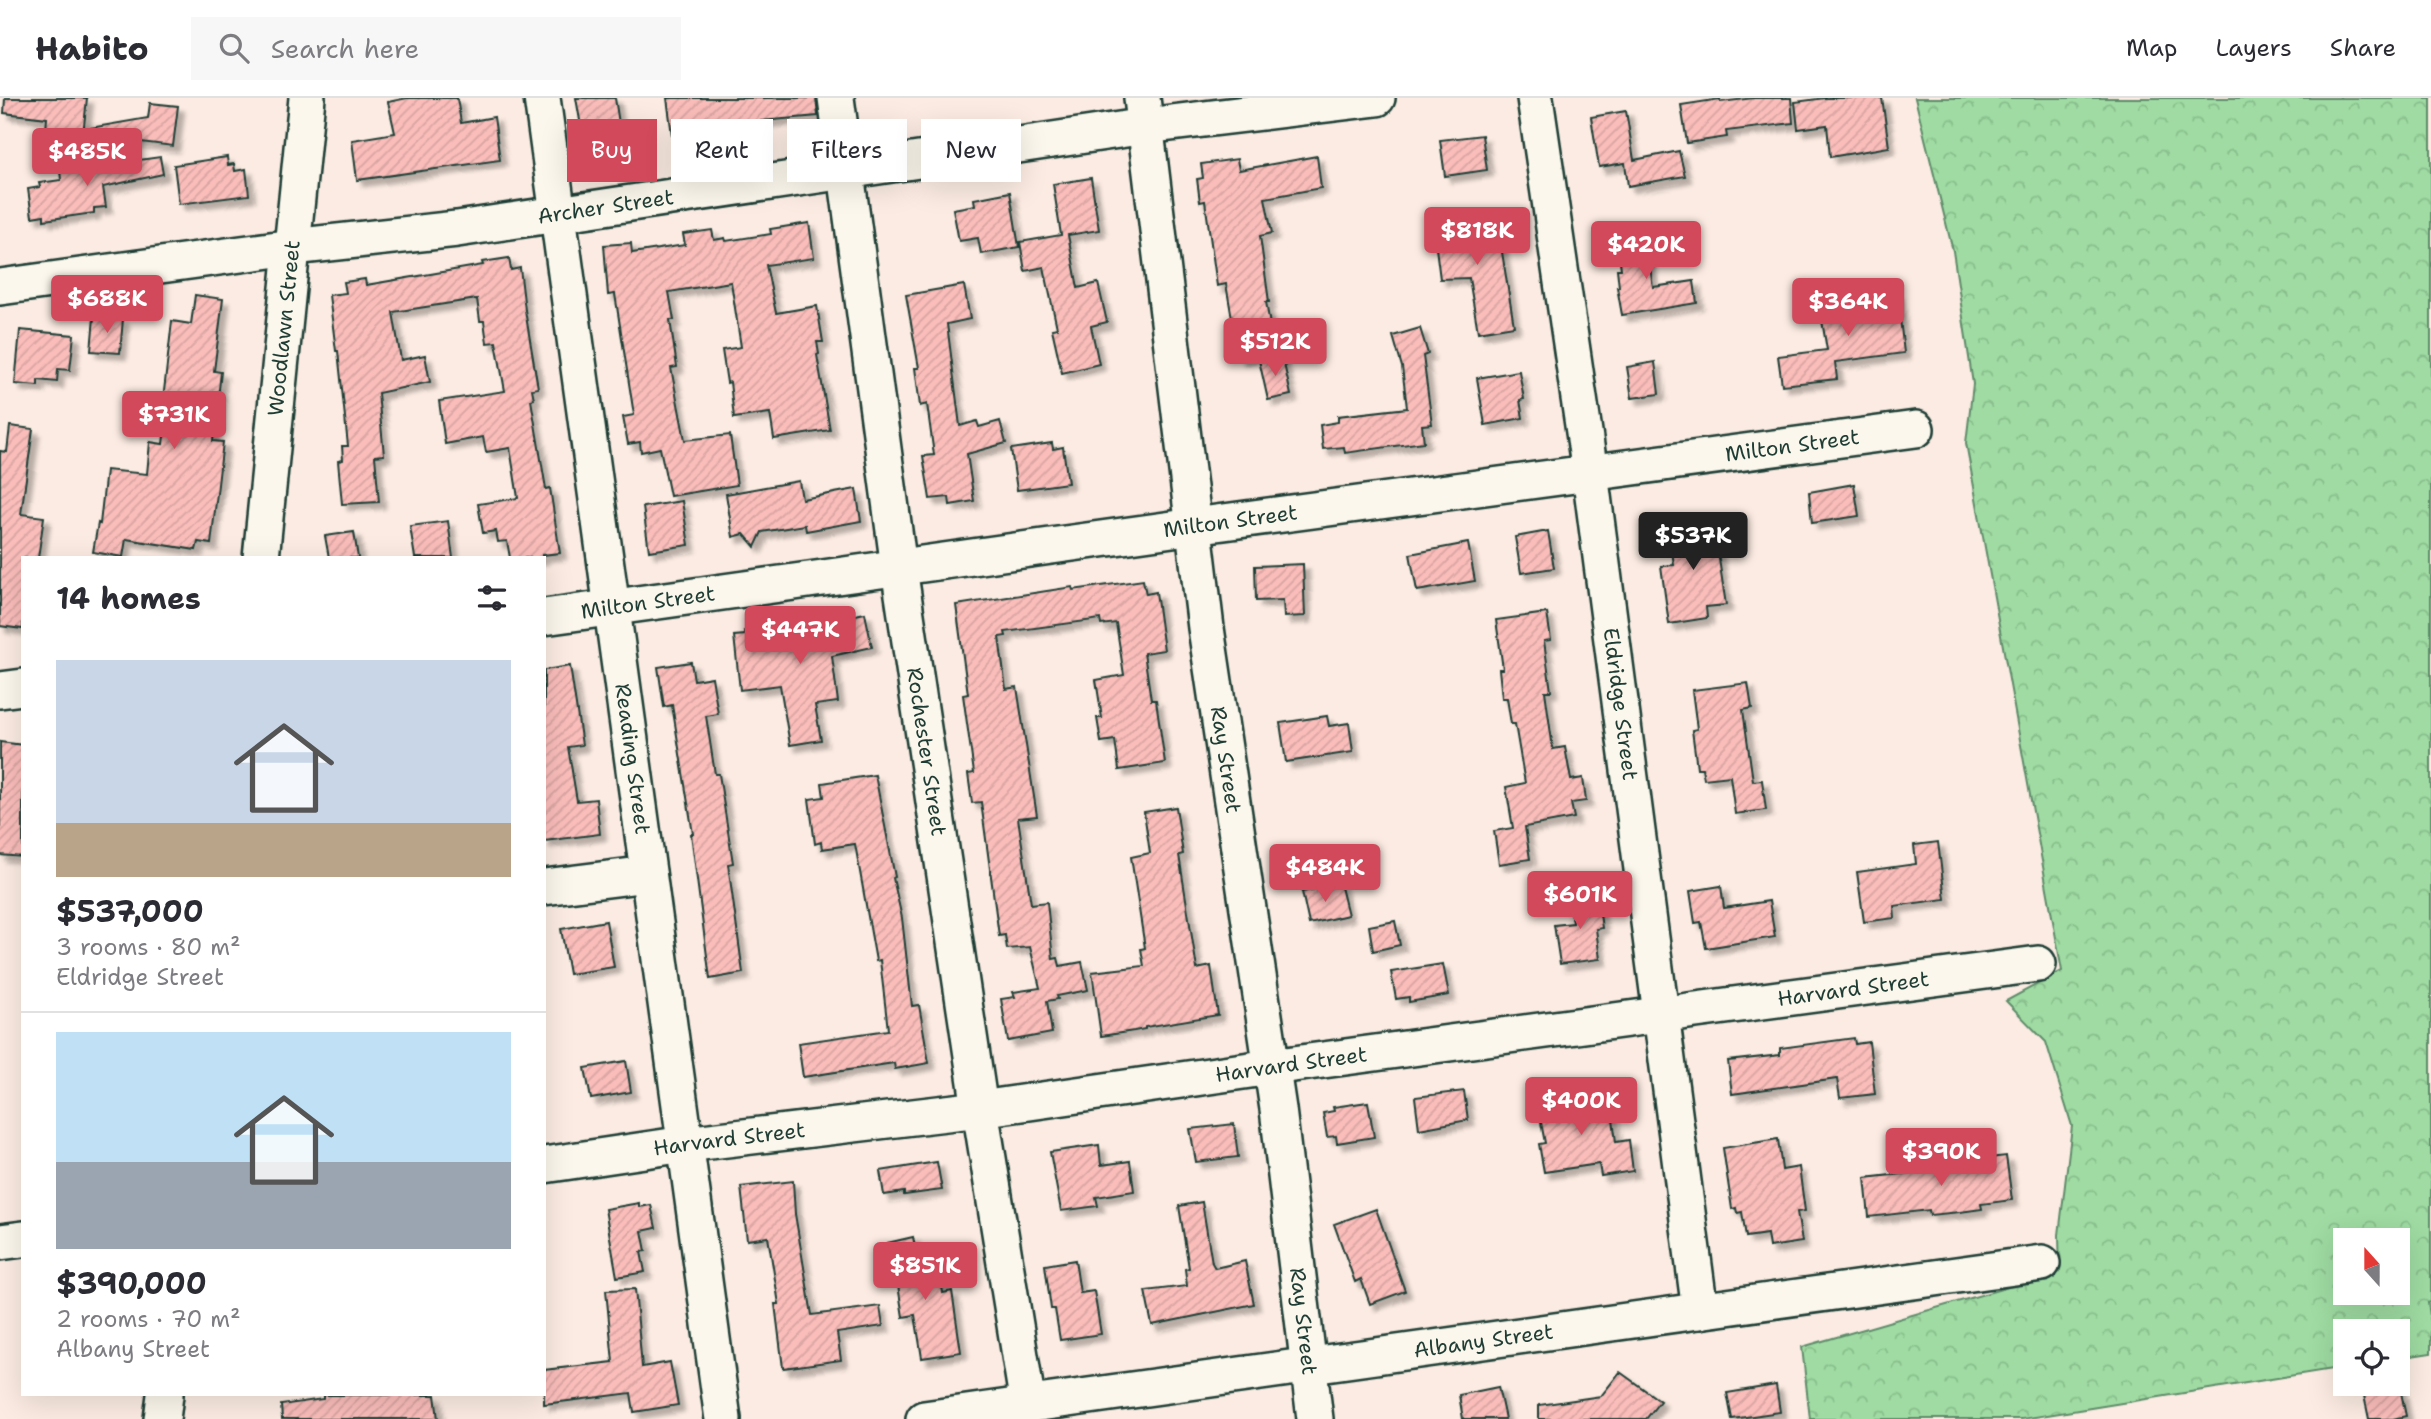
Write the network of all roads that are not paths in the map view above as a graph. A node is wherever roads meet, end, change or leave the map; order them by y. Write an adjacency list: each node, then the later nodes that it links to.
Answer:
1 (307, 98): 12 (street, Woodlawn Street)
2 (542, 98): 11 (street, Reading Street)
3 (836, 98): 7 (street, Rochester Street)
4 (1377, 98): 6 (street, Archer Street)
5 (1535, 98): 15 (street, Eldridge Street)
6 (1144, 112): 8 (street, Archer Street); 16 (street, Ray Street)
7 (839, 119)
8 (907, 158)
9 (787, 179): 11 (street, Archer Street)
10 (849, 182): 18 (street, Rochester Street)
11 (558, 214): 12 (street, Archer Street); 19 (street, Reading Street)
12 (292, 247): 13 (street, Archer Street); 17 (street, Woodlawn Street)
13 (0, 287)
14 (1916, 429): 15 (street, Milton Street)
15 (1590, 473): 16 (street, Milton Street); 26 (street, Eldridge Street)
16 (1194, 526): 18 (street, Milton Street); 27 (street, Ray Street)
17 (261, 556)
18 (899, 568): 19 (street, Milton Street); 28 (street, Rochester Street)
19 (612, 608): 20 (street, Milton Street); 23 (street, Reading Street)
20 (546, 617)
21 (21, 687): 22 (street)
22 (0, 690)
23 (648, 874): 24 (street); 29 (street, Reading Street)
24 (546, 887)
25 (2038, 964): 26 (street, Harvard Street)
26 (1662, 1015): 27 (street, Harvard Street); 34 (street, Eldridge Street)
27 (1271, 1067): 28 (street, Harvard Street); 35 (street, Ray Street)
28 (980, 1109): 29 (street, Harvard Street); 37 (street, Rochester Street)
29 (685, 1144): 30 (street, Harvard Street); 39 (street, Reading Street)
30 (546, 1166)
31 (21, 1239): 32 (street)
32 (0, 1242)
33 (2042, 1263): 34 (street, Albany Street)
34 (1700, 1311): 35 (street, Albany Street)
35 (1309, 1366): 37 (street, Albany Street); 41 (street, Ray Street)
36 (165, 1396): 38 (street)
37 (1028, 1405): 40 (street, Albany Street)
38 (162, 1419)
39 (723, 1419)
40 (925, 1419)
41 (1315, 1419)

